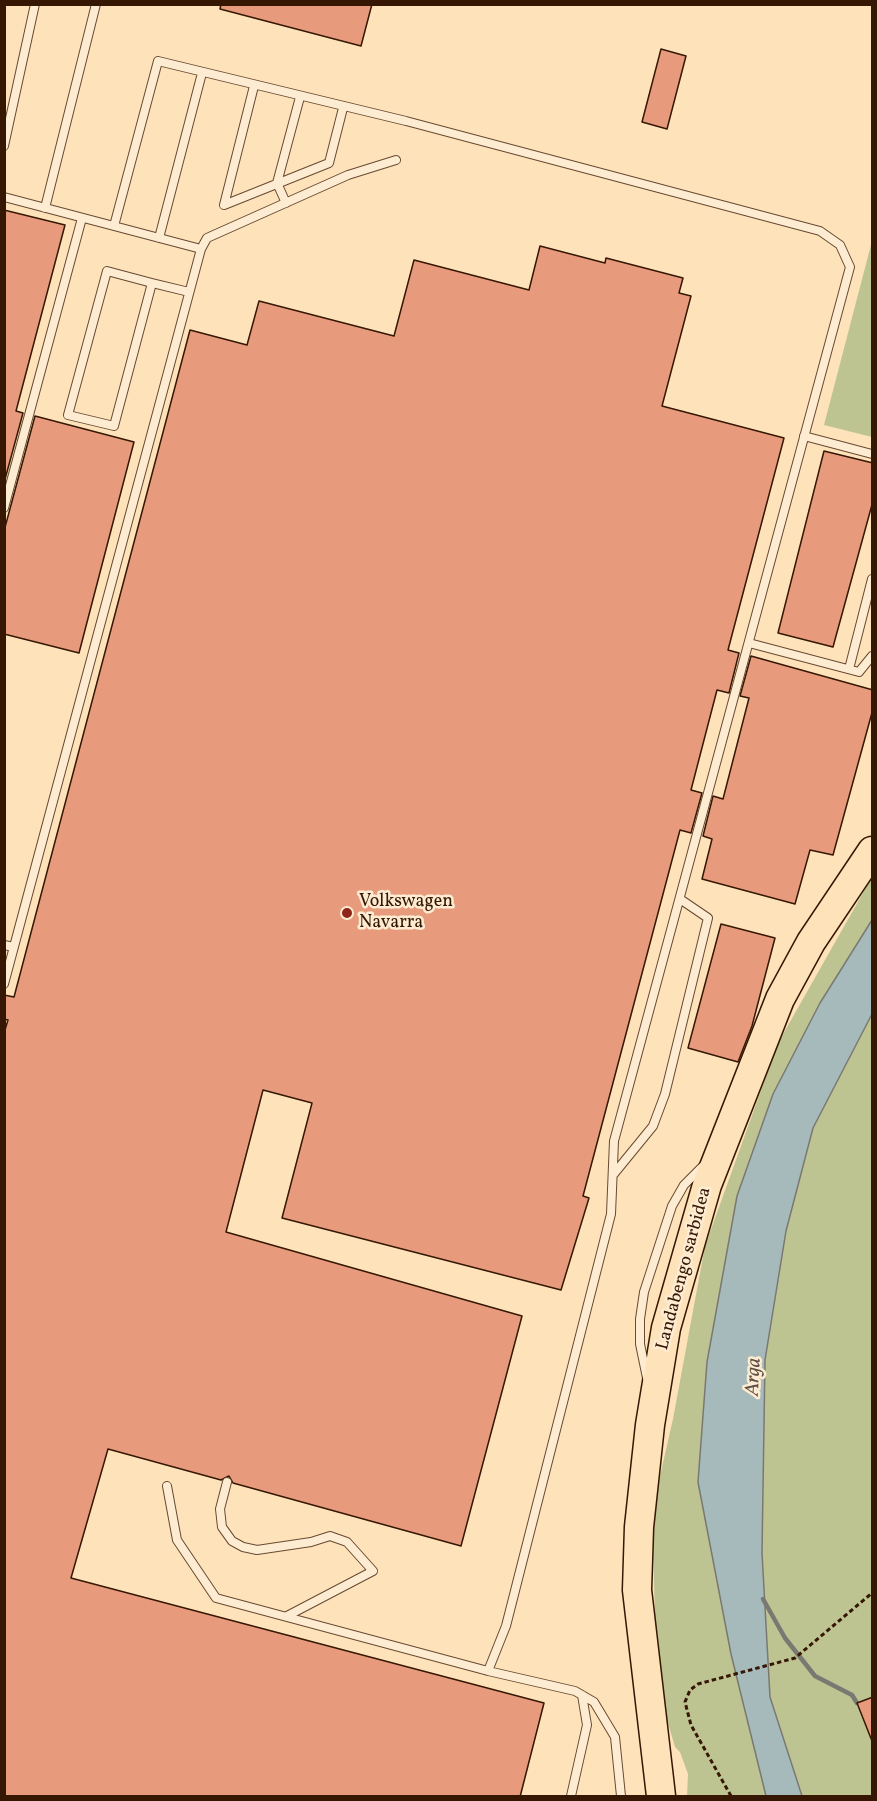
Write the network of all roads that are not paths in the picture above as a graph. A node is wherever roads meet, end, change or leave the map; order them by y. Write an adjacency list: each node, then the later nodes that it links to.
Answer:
1 (35, 4): 7 (lane)
2 (96, 4): 12 (lane)
3 (202, 73): 4 (lane); 14 (lane); 15 (lane)
4 (254, 86): 5 (lane); 9 (lane)
5 (300, 97): 6 (lane); 9 (lane)
6 (343, 108): 9 (lane); 19 (lane)
7 (4, 146)
8 (396, 160): 11 (lane)
9 (277, 183): 11 (lane)
10 (4, 197): 12 (lane)
11 (286, 203): 16 (lane)
12 (45, 208): 13 (lane)
13 (82, 218): 14 (lane); 21 (lane)
14 (114, 226): 15 (lane)
15 (159, 238): 16 (lane)
16 (201, 249): 18 (lane)
17 (152, 283): 17 (lane); 18 (lane)
18 (189, 292): 29 (lane)
19 (804, 436): 20 (lane); 23 (lane)
20 (873, 454)
21 (4, 508)
22 (873, 579): 25 (lane)
23 (748, 643): 25 (lane); 27 (lane)
24 (873, 656): 25 (lane)
25 (849, 669)
26 (873, 851): 39 (highway, Landabengo sarbidea)
27 (680, 899): 31 (lane); 31 (lane)
28 (4, 945): 29 (lane)
29 (14, 947): 30 (lane)
30 (4, 984)
31 (613, 1175): 35 (lane)
32 (227, 1482): 34 (lane)
33 (167, 1486): 34 (lane)
34 (287, 1616): 35 (lane)
35 (488, 1671): 36 (lane)
36 (582, 1695): 37 (lane); 38 (lane)
37 (571, 1797)
38 (621, 1797)
39 (661, 1797)

